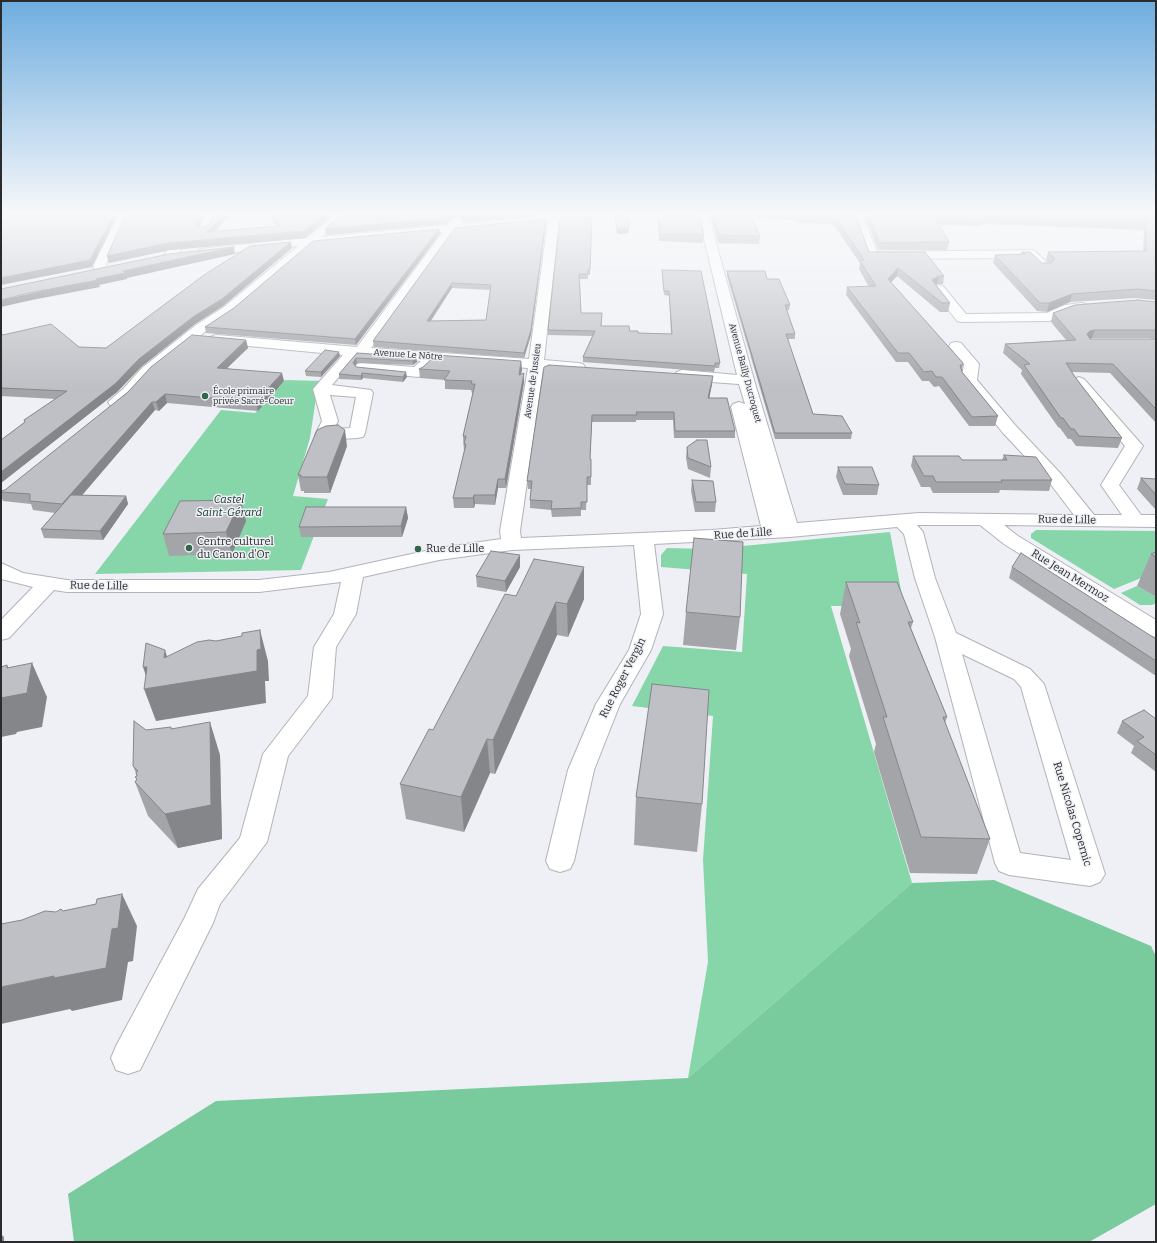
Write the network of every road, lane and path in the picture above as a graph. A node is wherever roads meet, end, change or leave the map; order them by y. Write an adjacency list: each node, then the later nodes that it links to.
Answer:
1 (90, 272): 7 (street)
2 (274, 272): 10 (street)
3 (418, 272): 12 (street)
4 (547, 272): 14 (street, Avenue de Jussieu)
5 (709, 272): 18 (street, Avenue Bailly Ducroquet)
6 (716, 272): 18 (street, Avenue Bailly Ducroquet)
7 (86, 273)
8 (938, 289): 9 (street)
9 (1092, 306)
10 (190, 337): 12 (street, Avenue Le Nôtre); 21 (street)
11 (956, 346): 24 (street)
12 (357, 351): 13 (street, Avenue Le Nôtre); 20 (street)
13 (432, 357): 14 (street, Avenue Le Nôtre); 15 (street)
14 (536, 364): 16 (street, Avenue Le Nôtre); 28 (street, Avenue de Jussieu)
15 (362, 367)
16 (595, 368)
17 (666, 374): 18 (street)
18 (739, 379): 26 (street, Avenue Bailly Ducroquet)
19 (1079, 382): 25 (street)
20 (321, 389)
21 (106, 411)
22 (985, 520): 23 (street, Rue de Lille); 24 (street, Rue de Lille); 32 (street, Rue Jean Mermoz)
23 (902, 521): 26 (street, Rue de Lille); 34 (street, Rue Nicolas Copernic)
24 (1088, 521): 25 (street, Rue de Lille)
25 (1146, 521)
26 (781, 531): 27 (street, Rue de Lille)
27 (643, 539): 28 (street, Rue de Lille); 35 (street, Rue Roger Vergin)
28 (512, 544): 30 (street, Rue de Lille)
29 (1, 570): 31 (street, Rue de Lille)
30 (353, 573): 31 (street, Rue de Lille); 36 (street)
31 (48, 584): 33 (street)
32 (1155, 629)
33 (1, 633)
34 (946, 637): 34 (street, Rue Nicolas Copernic)
35 (560, 861)
36 (128, 1058)

